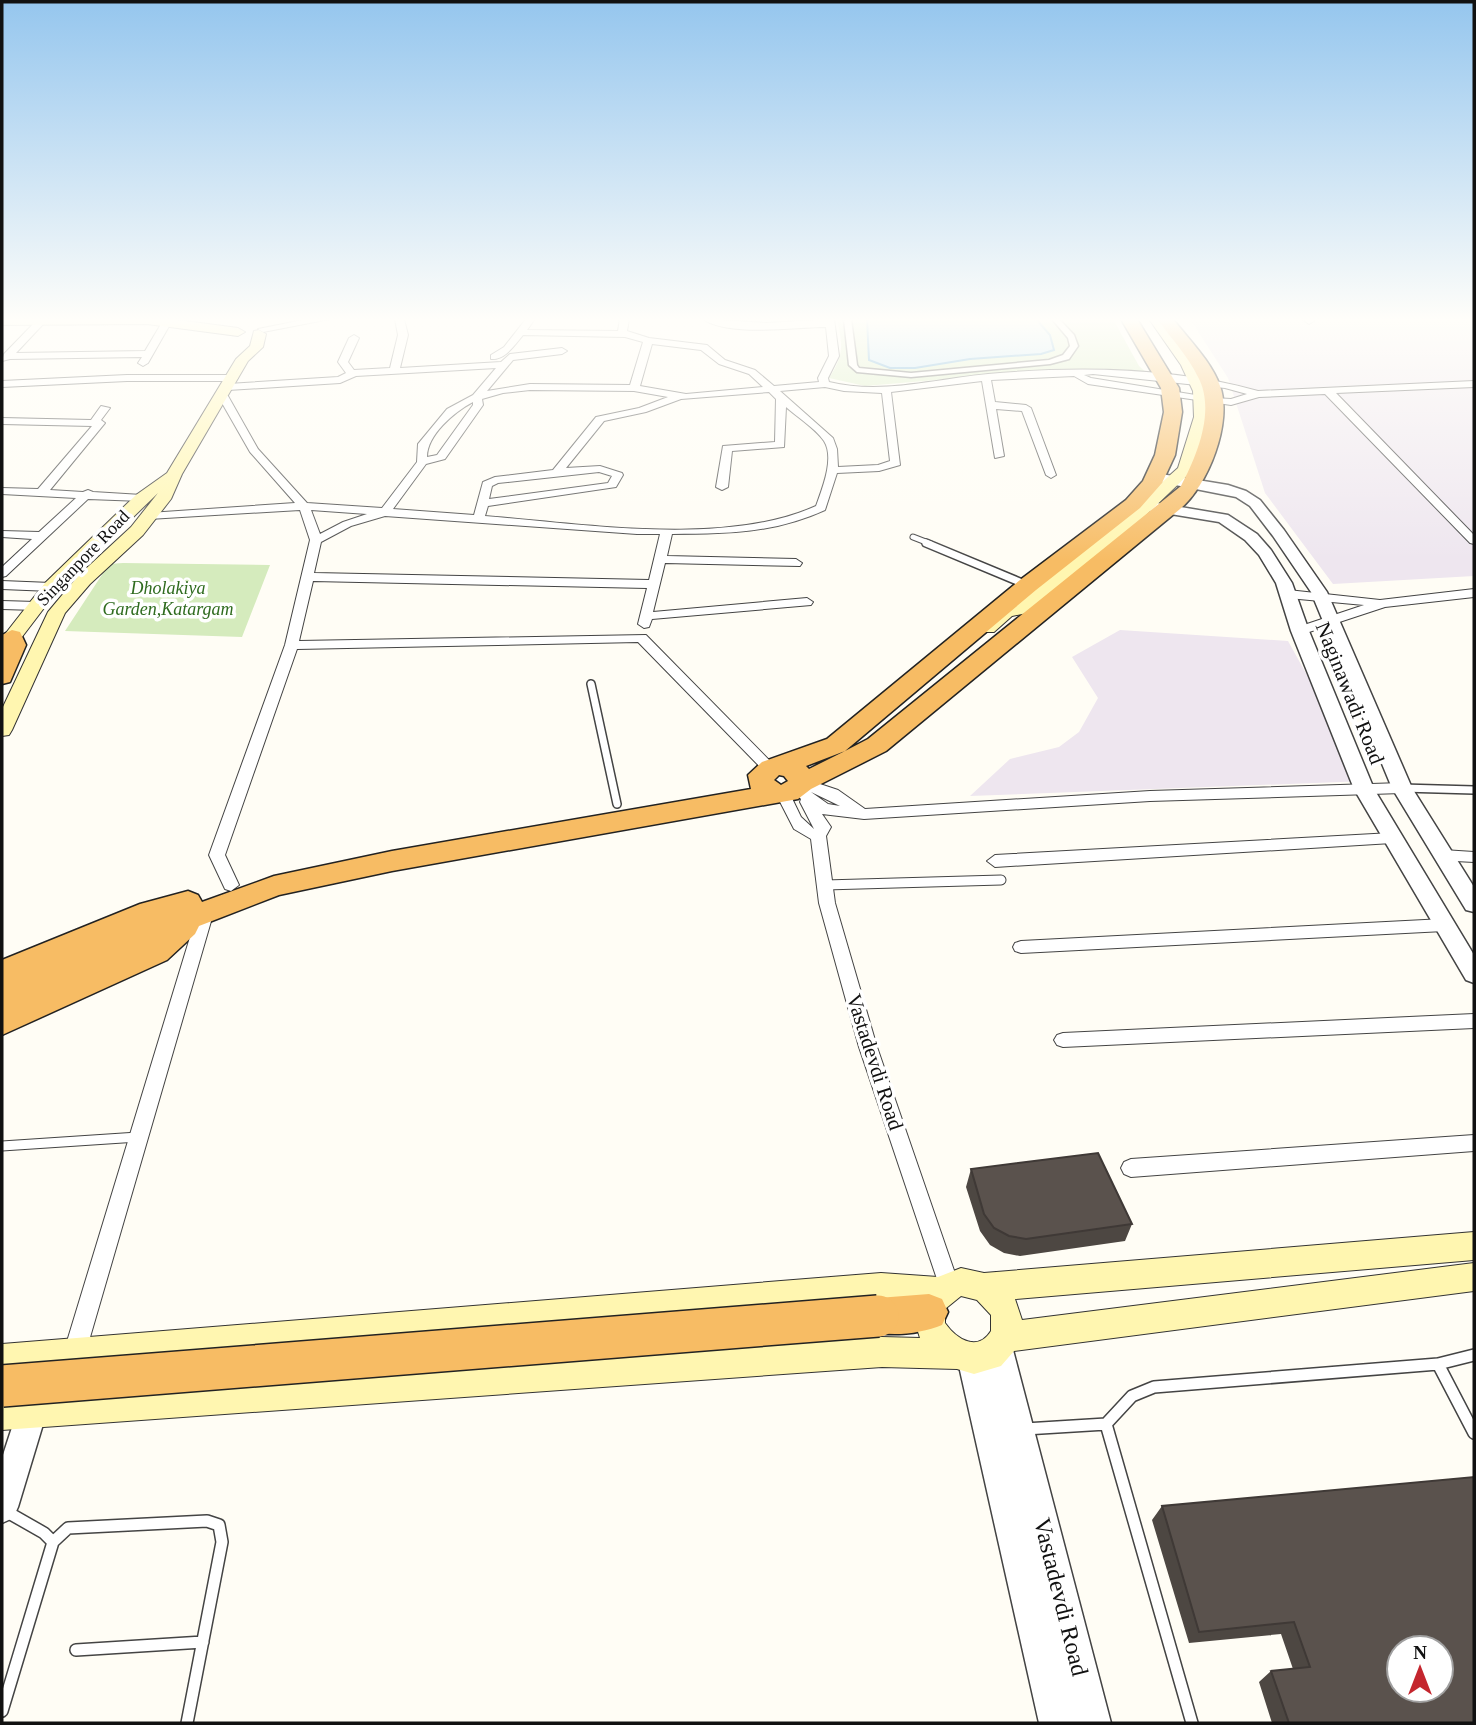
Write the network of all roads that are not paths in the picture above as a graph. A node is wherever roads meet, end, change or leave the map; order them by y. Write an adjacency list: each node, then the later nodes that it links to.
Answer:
1 (220, 400): 21 (main road, Singanpore Road)
2 (233, 400): 30 (street)
3 (471, 400): 18 (street)
4 (477, 400): 18 (street)
5 (671, 400): 20 (street)
6 (781, 400): 24 (street)
7 (783, 400): 19 (street)
8 (887, 400): 19 (street)
9 (989, 400): 13 (street)
10 (1186, 400): 23 (highway)
11 (1200, 400): 23 (highway)
12 (1336, 400): 40 (street)
13 (990, 405): 17 (street); 22 (street)
14 (106, 408): 16 (street)
15 (2, 421): 16 (street)
16 (94, 423): 26 (street)
17 (999, 456)
18 (422, 462): 32 (street)
19 (832, 470): 35 (street)
20 (558, 472): 29 (street); 29 (street)
21 (174, 474): 28 (main road, Singanpore Road); 33 (main road, Singanpore Road)
22 (1051, 475)
23 (1174, 479): 31 (highway); 31 (highway); 51 (street, Naginawadi Road)
24 (722, 487)
25 (2, 491): 26 (street)
26 (42, 492): 27 (street)
27 (88, 493): 28 (street); 37 (street)
28 (142, 498): 48 (main road, Singanpore Road)
29 (482, 503): 34 (street)
30 (304, 506): 32 (street); 33 (street); 39 (street)
31 (1149, 507): 47 (highway); 50 (street, Naginawadi Road); 56 (main road); 65 (highway)
32 (385, 512): 34 (street); 39 (street)
33 (149, 516): 64 (main road, Singanpore Road)
34 (479, 519): 35 (street)
35 (667, 531): 41 (street)
36 (2, 534): 37 (street)
37 (43, 536): 43 (street)
38 (913, 537): 47 (lane)
39 (316, 540): 44 (street)
40 (1474, 541)
41 (660, 559): 42 (street); 45 (street)
42 (796, 562)
43 (2, 573)
44 (309, 577): 45 (street); 61 (street)
45 (654, 584): 57 (street)
46 (2, 585): 48 (street)
47 (1028, 585): 65 (highway)
48 (51, 587): 55 (main road, Singanpore Road)
49 (1474, 593): 53 (street)
50 (1288, 594): 51 (street); 59 (street, Naginawadi Road)
51 (1321, 597): 53 (street); 58 (street, Naginawadi Road)
52 (807, 602): 57 (street)
53 (1382, 603): 58 (street)
54 (2, 606): 55 (street)
55 (36, 606): 62 (main road, Singanpore Road)
56 (1021, 609): 65 (main road)
57 (646, 616): 60 (street)
58 (1330, 621): 59 (street); 67 (street, Naginawadi Road)
59 (1300, 631): 68 (street, Naginawadi Road)
60 (641, 638): 61 (street); 66 (street)
61 (292, 645): 76 (street)
62 (5, 657)
63 (591, 684): 70 (lane)
64 (2, 730)
65 (841, 752): 66 (highway)
66 (781, 781): 68 (street); 70 (highway); 77 (street, Vastadevdi Road); 79 (highway)
67 (1402, 788): 68 (street); 69 (lane); 72 (street, Naginawadi Road)
68 (1364, 789): 71 (street, Naginawadi Road)
69 (1474, 790)
70 (617, 804): 76 (highway)
71 (1392, 838): 74 (street); 81 (street, Naginawadi Road)
72 (1443, 856): 73 (street); 78 (street, Naginawadi Road)
73 (1474, 857)
74 (995, 861)
75 (1001, 880): 77 (lane)
76 (231, 885): 79 (highway)
77 (825, 885): 97 (street, Vastadevdi Road)
78 (1474, 904)
79 (193, 911): 80 (highway); 83 (highway); 88 (highway); 90 (street)
80 (152, 925): 85 (highway); 86 (highway)
81 (1444, 925): 82 (street); 84 (street, Naginawadi Road)
82 (1021, 947)
83 (2, 973)
84 (1474, 974)
85 (2, 982)
86 (2, 997)
87 (1474, 1021): 89 (street)
88 (2, 1023)
89 (1063, 1040)
90 (139, 1137): 92 (lane); 100 (street)
91 (1474, 1143): 93 (street)
92 (2, 1146)
93 (1130, 1168)
94 (1474, 1246): 96 (main road)
95 (1474, 1277): 98 (main road)
96 (985, 1287): 97 (main road); 98 (main road)
97 (939, 1296): 98 (main road); 100 (main road); 103 (highway, bridge)
98 (983, 1350): 104 (main road); 106 (street, Vastadevdi Road); 114 (street, Vastadevdi Road)
99 (1474, 1355): 102 (lane)
100 (74, 1356): 101 (main road); 104 (street)
101 (2, 1360)
102 (1438, 1364): 105 (lane); 107 (lane)
103 (2, 1386)
104 (30, 1412): 108 (street)
105 (1106, 1424): 106 (lane); 116 (lane)
106 (1018, 1430): 115 (street, Vastadevdi Road)
107 (1474, 1433)
108 (2, 1508): 109 (lane)
109 (53, 1542): 110 (lane); 112 (lane)
110 (203, 1642): 111 (lane); 113 (lane)
111 (76, 1650)
112 (2, 1712)
113 (187, 1723)
114 (1057, 1723)
115 (1093, 1723)
116 (1192, 1723)

